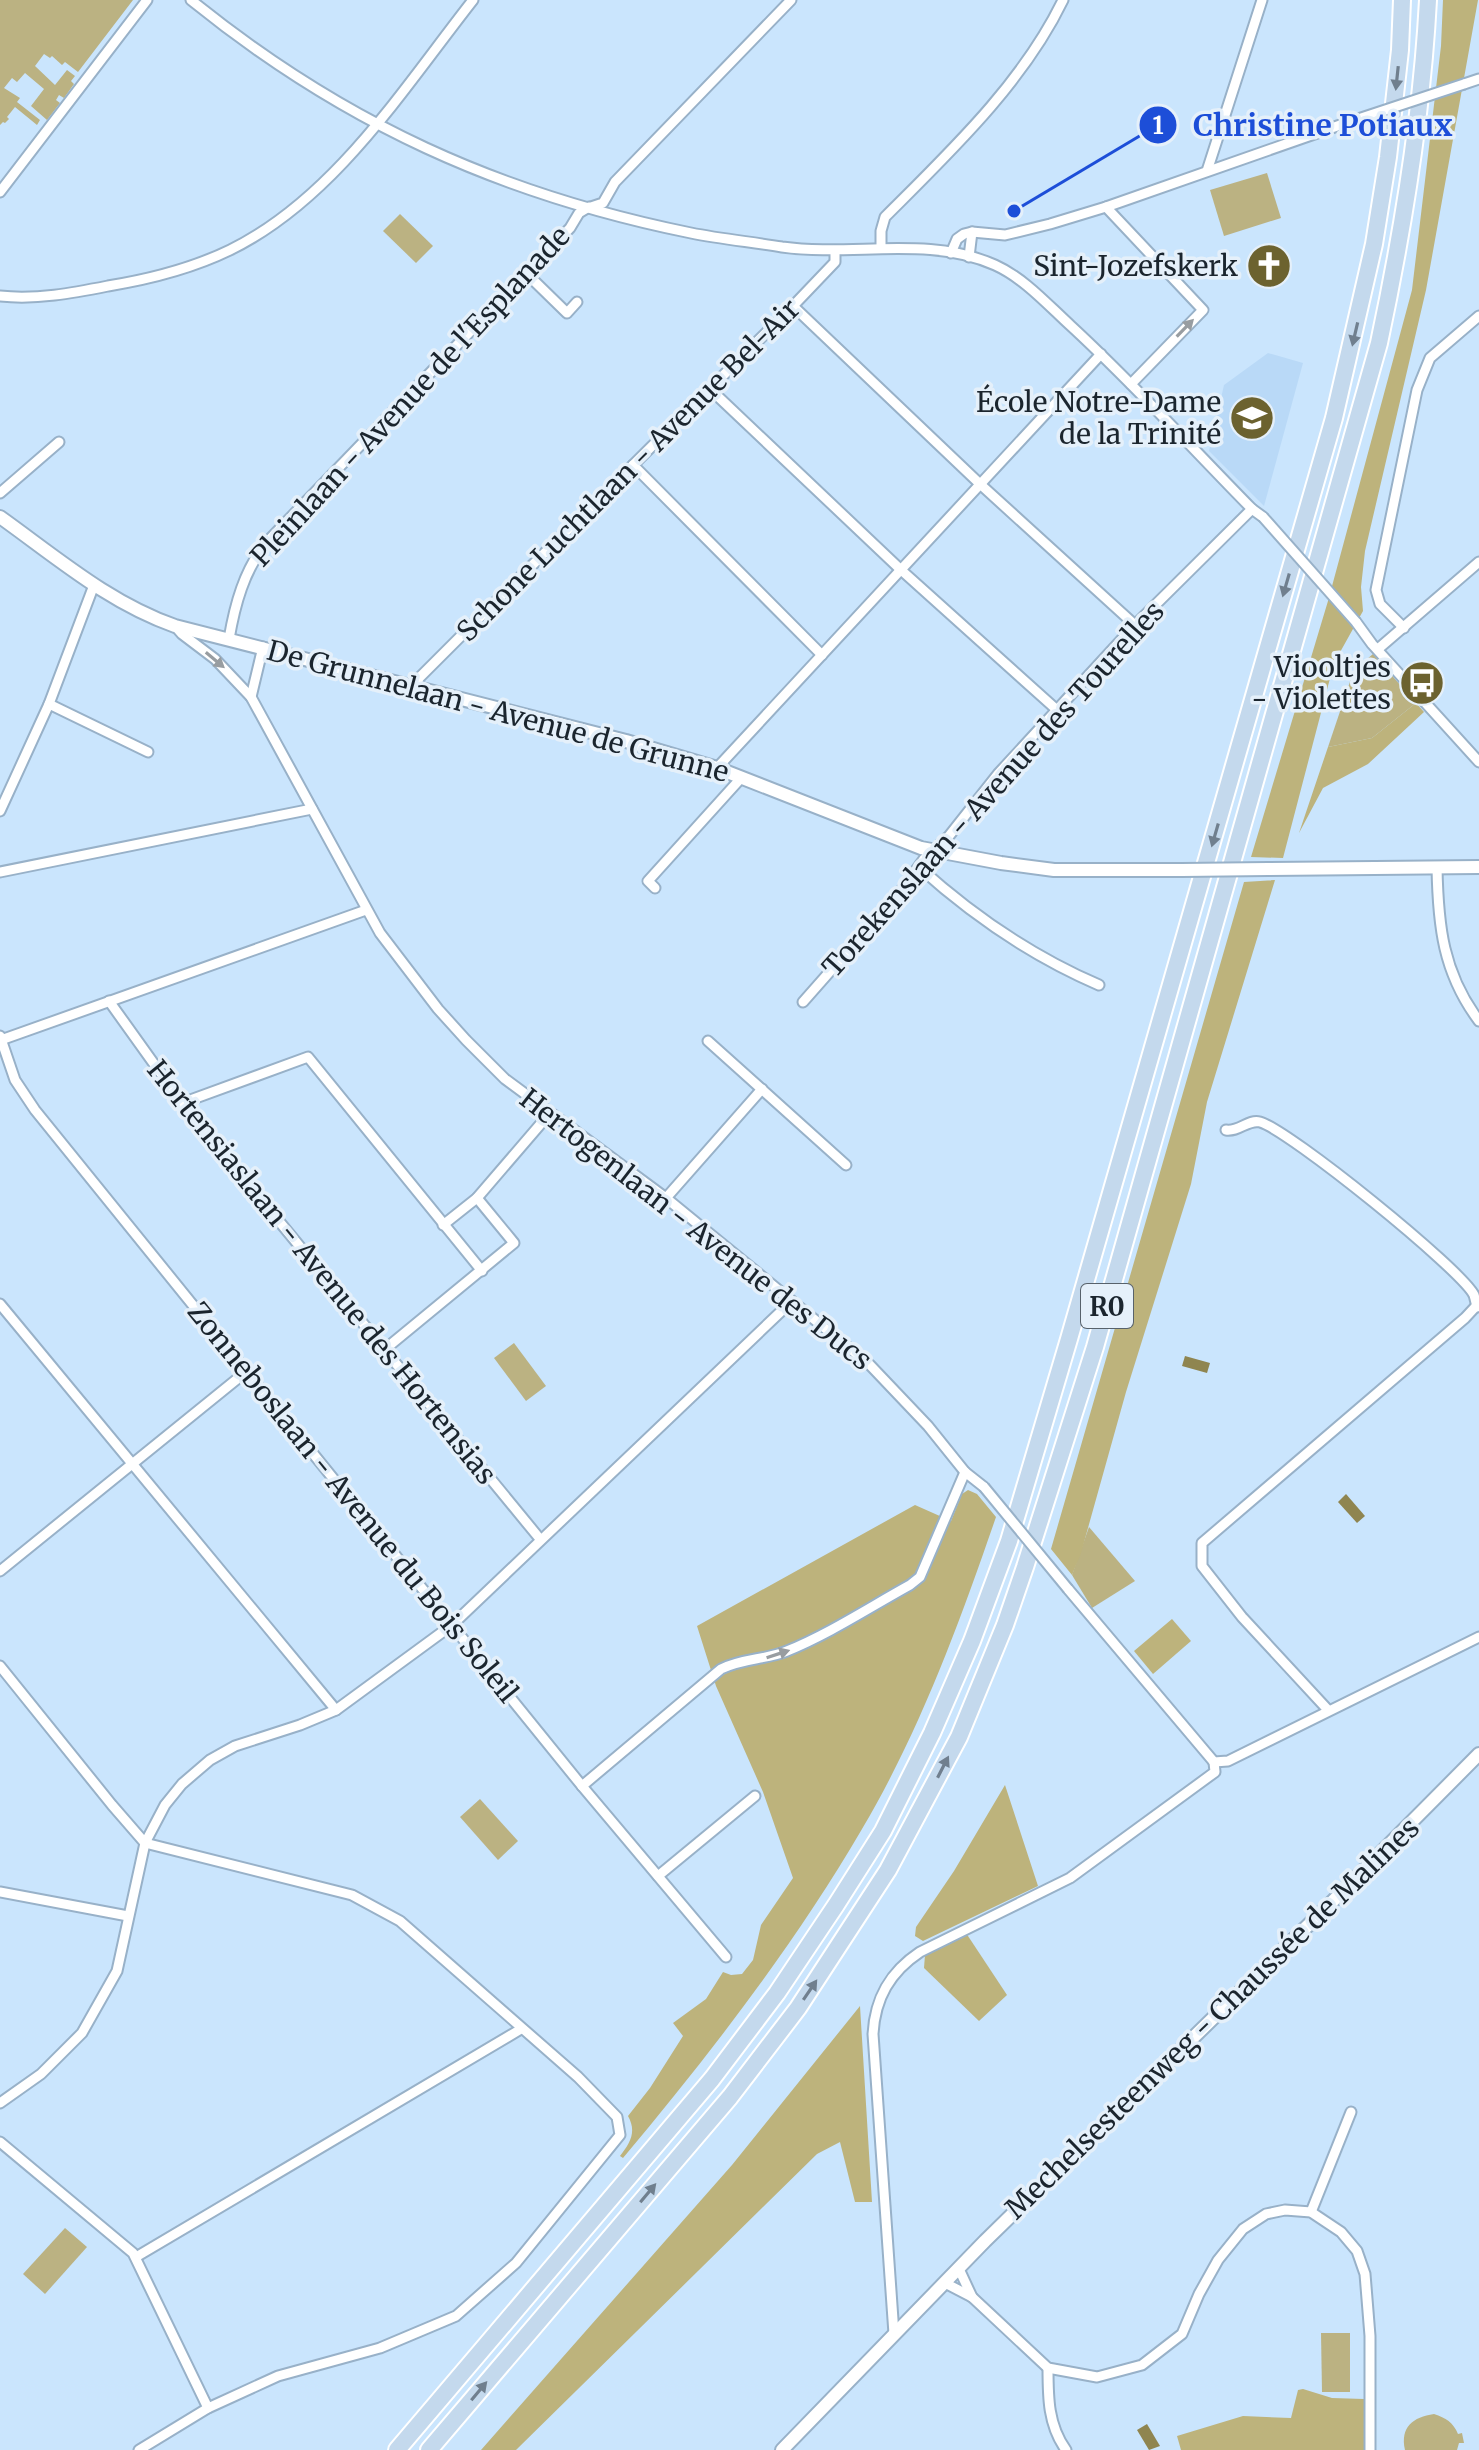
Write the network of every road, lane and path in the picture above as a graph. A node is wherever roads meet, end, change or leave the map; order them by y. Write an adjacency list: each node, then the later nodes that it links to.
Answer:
1 (147, 0): 12 (street)
2 (191, 0): 10 (street)
3 (473, 0): 10 (street)
4 (791, 0): 13 (street, Pleinlaan - Avenue de l'Esplanade)
5 (1063, 0): 16 (street)
6 (1262, 0): 11 (street)
7 (1402, 0): 112 (highway, R0, one-way to 112)
8 (1428, 0): 113 (highway, R0, one-way to 8)
9 (1479, 79): 11 (street, bridge)
10 (376, 124): 13 (street); 21 (street)
11 (1207, 171): 14 (street)
12 (0, 192)
13 (590, 207): 17 (street); 20 (street, Pleinlaan - Avenue de l'Esplanade)
14 (1106, 207): 15 (street); 26 (street, one-way to 14)
15 (972, 232): 18 (street); 19 (street)
16 (881, 248): 17 (street); 18 (street)
17 (835, 251): 23 (street, Schone Luchtlaan - Avenue Bel-Air)
18 (951, 253): 19 (street)
19 (969, 257): 25 (street)
20 (526, 273): 22 (street); 40 (street, Pleinlaan - Avenue de l'Esplanade)
21 (0, 296)
22 (577, 302)
23 (793, 306): 27 (street, Schone Luchtlaan - Avenue Bel-Air); 30 (street)
24 (1479, 316): 39 (street)
25 (1101, 354): 26 (street); 30 (street)
26 (1131, 384): 32 (street)
27 (709, 388): 29 (street, Schone Luchtlaan - Avenue Bel-Air); 35 (street)
28 (59, 442): 31 (street)
29 (633, 465): 43 (street); 44 (street, Schone Luchtlaan - Avenue Bel-Air)
30 (980, 484): 35 (street); 37 (street)
31 (0, 493)
32 (1252, 509): 37 (street, Torekenslaan - Avenue des Tourelles); 42 (street, bridge)
33 (0, 517): 36 (street, De Grunnelaan - Avenue de Grunne)
34 (1479, 562): 39 (street)
35 (900, 569): 43 (street); 47 (street)
36 (94, 585): 38 (street, De Grunnelaan - Avenue de Grunne); 46 (street)
37 (1135, 625): 47 (street, Torekenslaan - Avenue des Tourelles)
38 (175, 626): 40 (street, De Grunnelaan - Avenue de Grunne); 45 (street, Hertogenlaan - Avenue des Ducs, one-way to 45)
39 (1404, 628): 42 (street)
40 (229, 639): 41 (street, De Grunnelaan - Avenue de Grunne)
41 (263, 647): 44 (street, De Grunnelaan - Avenue de Grunne); 45 (street)
42 (1378, 649): 49 (street)
43 (822, 655): 50 (street)
44 (416, 687): 50 (street, De Grunnelaan - Avenue de Grunne)
45 (251, 697): 52 (street, Hertogenlaan - Avenue des Ducs)
46 (49, 704): 48 (street); 53 (street)
47 (1057, 710): 54 (street, Torekenslaan - Avenue des Tourelles)
48 (148, 752)
49 (1479, 762)
50 (717, 768): 51 (street, De Grunnelaan - Avenue de Grunne)
51 (742, 777): 54 (street, De Grunnelaan - Avenue de Grunne); 59 (street)
52 (312, 809): 58 (street); 60 (street, Hertogenlaan - Avenue des Ducs)
53 (0, 811)
54 (935, 851): 55 (street, Torekenslaan - Avenue des Tourelles); 56 (street, De Grunnelaan - Avenue de Grunne, bridge)
55 (919, 867): 61 (street); 63 (street, Torekenslaan - Avenue des Tourelles)
56 (1437, 867): 57 (street, De Grunnelaan - Avenue de Grunne); 64 (street)
57 (1479, 867)
58 (0, 872)
59 (655, 888)
60 (366, 910): 62 (street); 69 (street, Hertogenlaan - Avenue des Ducs)
61 (1099, 985)
62 (109, 1001): 65 (street); 68 (street, Hortensiaslaan - Avenue des Hortensias)
63 (803, 1002)
64 (1479, 1021)
65 (1, 1038): 80 (street, Zonneboslaan - Avenue du Bois Soleil)
66 (708, 1041): 67 (street)
67 (762, 1089): 71 (street); 73 (street)
68 (182, 1103): 74 (street); 79 (street, Hortensiaslaan - Avenue des Hortensias)
69 (550, 1113): 72 (street); 73 (street, Hertogenlaan - Avenue des Ducs)
70 (1226, 1130): 78 (street)
71 (846, 1165)
72 (477, 1198): 74 (street); 75 (street)
73 (666, 1198): 76 (street, Hertogenlaan - Avenue des Ducs)
74 (443, 1225): 75 (street)
75 (482, 1271): 79 (street)
76 (792, 1301): 82 (street, Hertogenlaan - Avenue des Ducs); 83 (street)
77 (0, 1304): 81 (street)
78 (1478, 1306): 89 (street)
79 (384, 1350): 83 (street, Hortensiaslaan - Avenue des Hortensias)
80 (247, 1371): 81 (street); 85 (street, Zonneboslaan - Avenue du Bois Soleil)
81 (132, 1464): 84 (street); 88 (street)
82 (965, 1472): 91 (street, Hertogenlaan - Avenue des Ducs, bridge); 92 (street, one-way to 82)
83 (540, 1539): 85 (street)
84 (0, 1571)
85 (452, 1625): 88 (street); 92 (street, Zonneboslaan - Avenue du Bois Soleil)
86 (1479, 1637): 89 (street)
87 (0, 1666): 94 (street)
88 (336, 1710): 94 (street)
89 (1328, 1710): 91 (street)
90 (1479, 1754): 105 (street, Mechelsesteenweg - Chaussée de Malines)
91 (1214, 1762): 108 (street)
92 (582, 1786): 95 (street, Zonneboslaan - Avenue du Bois Soleil)
93 (755, 1796): 95 (street)
94 (145, 1843): 97 (street); 99 (street)
95 (658, 1876): 98 (street, Zonneboslaan - Avenue du Bois Soleil)
96 (0, 1892): 97 (street)
97 (128, 1916): 100 (street)
98 (726, 1957)
99 (521, 2029): 104 (street); 110 (street)
100 (0, 2103)
101 (1351, 2112): 103 (street)
102 (0, 2142): 104 (street)
103 (1311, 2212): 109 (street); 116 (street)
104 (136, 2257): 110 (street)
105 (959, 2269): 106 (street, Mechelsesteenweg - Chaussée de Malines); 107 (street)
106 (945, 2283): 107 (street); 108 (street, Mechelsesteenweg - Chaussée de Malines)
107 (972, 2297): 109 (street)
108 (894, 2334): 114 (street, Mechelsesteenweg - Chaussée de Malines)
109 (1048, 2368): 115 (street)
110 (208, 2408): 111 (street)
111 (139, 2450)
112 (397, 2450)
113 (429, 2450)
114 (782, 2450)
115 (1066, 2450)
116 (1370, 2450)

